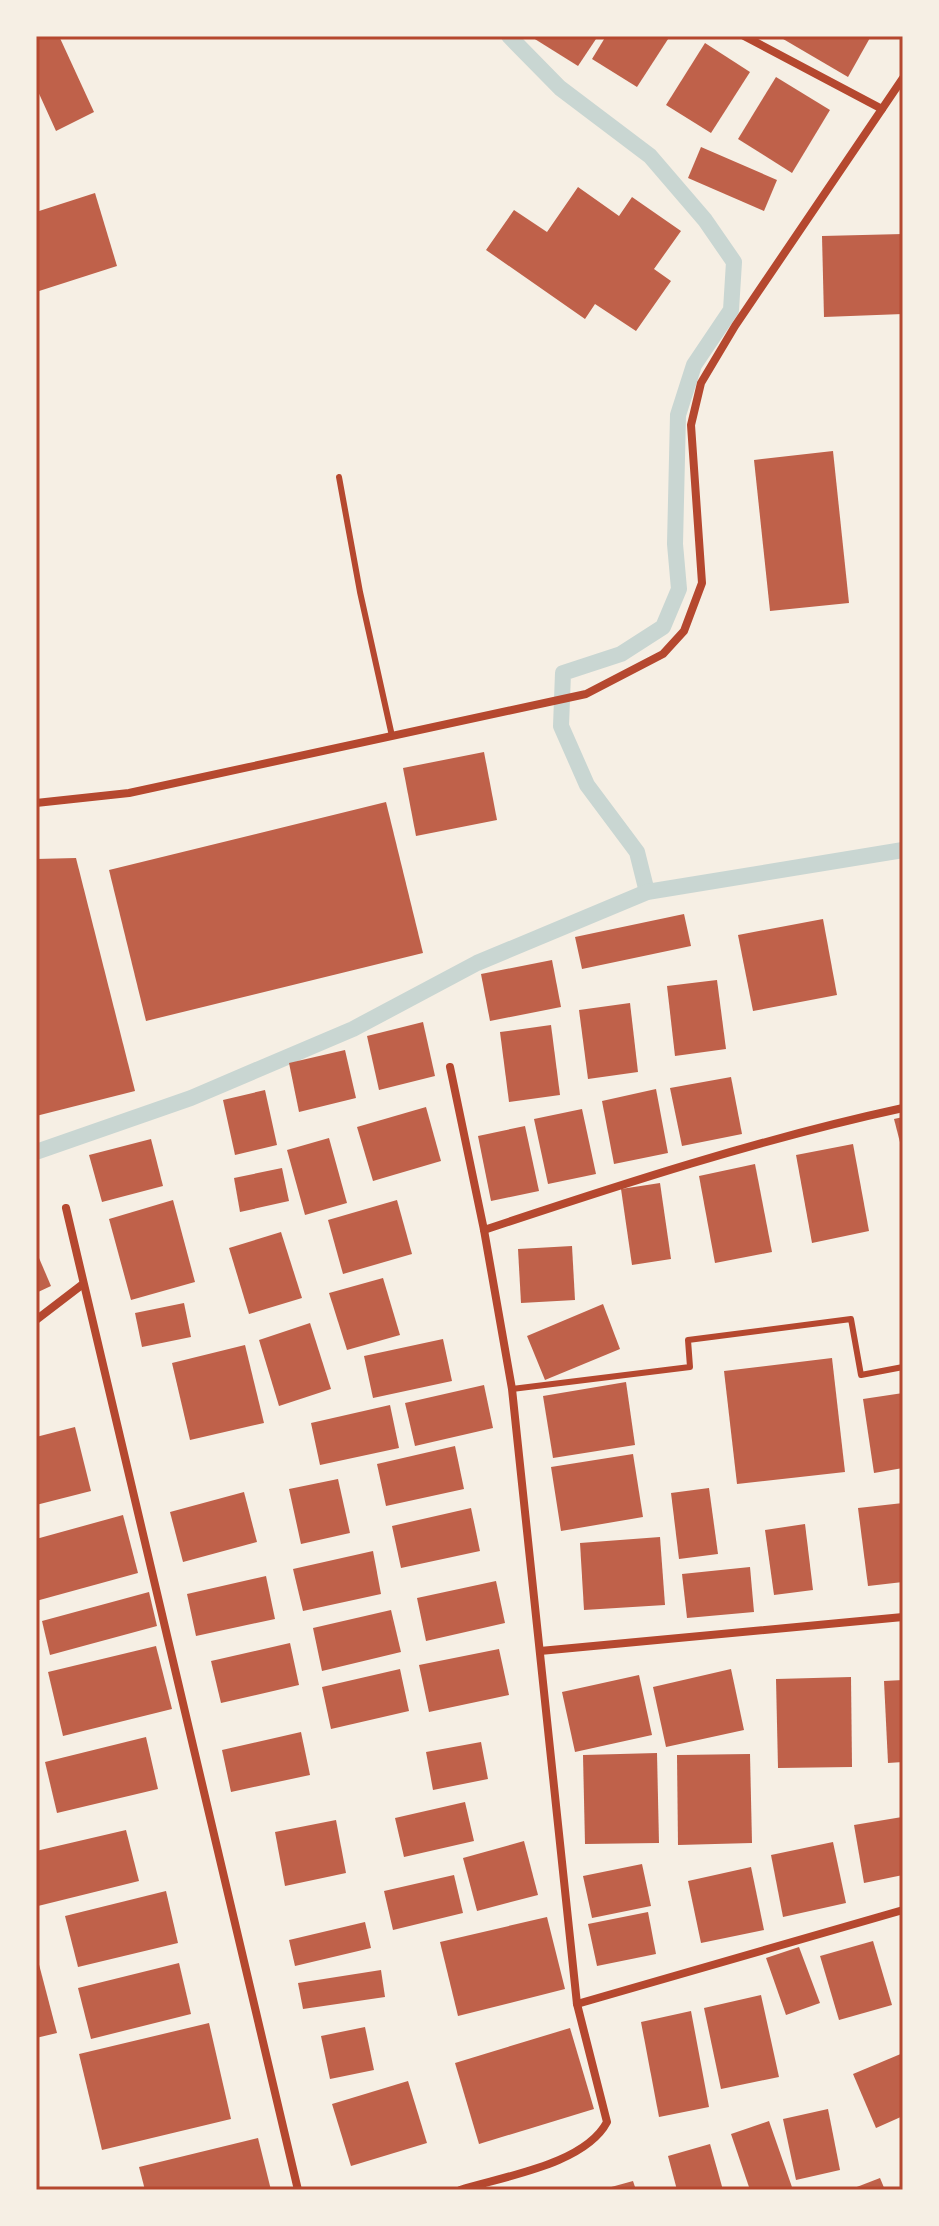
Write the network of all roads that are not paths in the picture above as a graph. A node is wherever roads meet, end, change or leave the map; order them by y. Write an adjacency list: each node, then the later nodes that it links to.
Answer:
1 (744, 36): 3 (street)
2 (903, 78): 3 (street)
3 (882, 109): 5 (street)
4 (339, 477): 5 (lane)
5 (392, 736): 6 (street)
6 (36, 803)
7 (450, 1067): 10 (street)
8 (903, 1108): 10 (street)
9 (66, 1208): 11 (street)
10 (484, 1230): 14 (street)
11 (83, 1284): 12 (street); 19 (street)
12 (36, 1320)
13 (903, 1367): 14 (lane)
14 (512, 1389): 16 (street)
15 (903, 1617): 16 (street)
16 (540, 1651): 18 (street)
17 (903, 1910): 18 (street)
18 (577, 2004): 20 (street)
19 (298, 2190)
20 (460, 2190)

